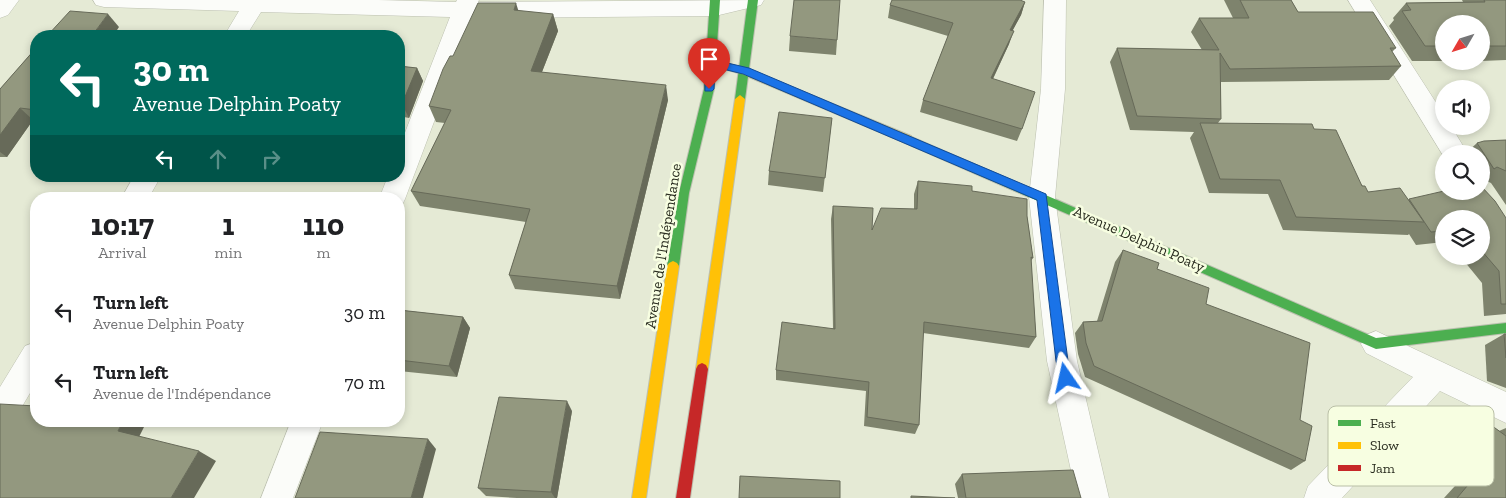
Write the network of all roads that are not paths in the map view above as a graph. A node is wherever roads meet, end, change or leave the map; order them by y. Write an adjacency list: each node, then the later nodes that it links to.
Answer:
1 (8, 0): 9 (street)
2 (104, 0): 6 (street)
3 (753, 0): 7 (street); 12 (street)
4 (1055, 0): 15 (street)
5 (1359, 0): 13 (street)
6 (256, 2): 8 (street); 10 (street)
7 (715, 4): 8 (street); 11 (street, Avenue de l'Indépendance)
8 (466, 5): 14 (street)
9 (0, 10)
10 (239, 30)
11 (710, 62): 12 (street, Avenue Delphin Poaty); 26 (street, Avenue de l'Indépendance)
12 (745, 71): 15 (street, Avenue Delphin Poaty); 27 (street)
13 (1449, 145)
14 (405, 165)
15 (1042, 197): 17 (street, Avenue Delphin Poaty); 28 (street)
16 (1506, 328): 17 (street)
17 (1376, 344): 19 (street, Avenue Delphin Poaty)
18 (30, 366): 22 (street)
19 (1436, 374): 20 (street); 21 (street, Avenue Delphin Poaty)
20 (1406, 406)
21 (1506, 408)
22 (0, 415)
23 (305, 427): 25 (street)
24 (1331, 486): 29 (street)
25 (277, 498)
26 (639, 498)
27 (683, 498)
28 (1093, 498)
29 (1320, 498)

